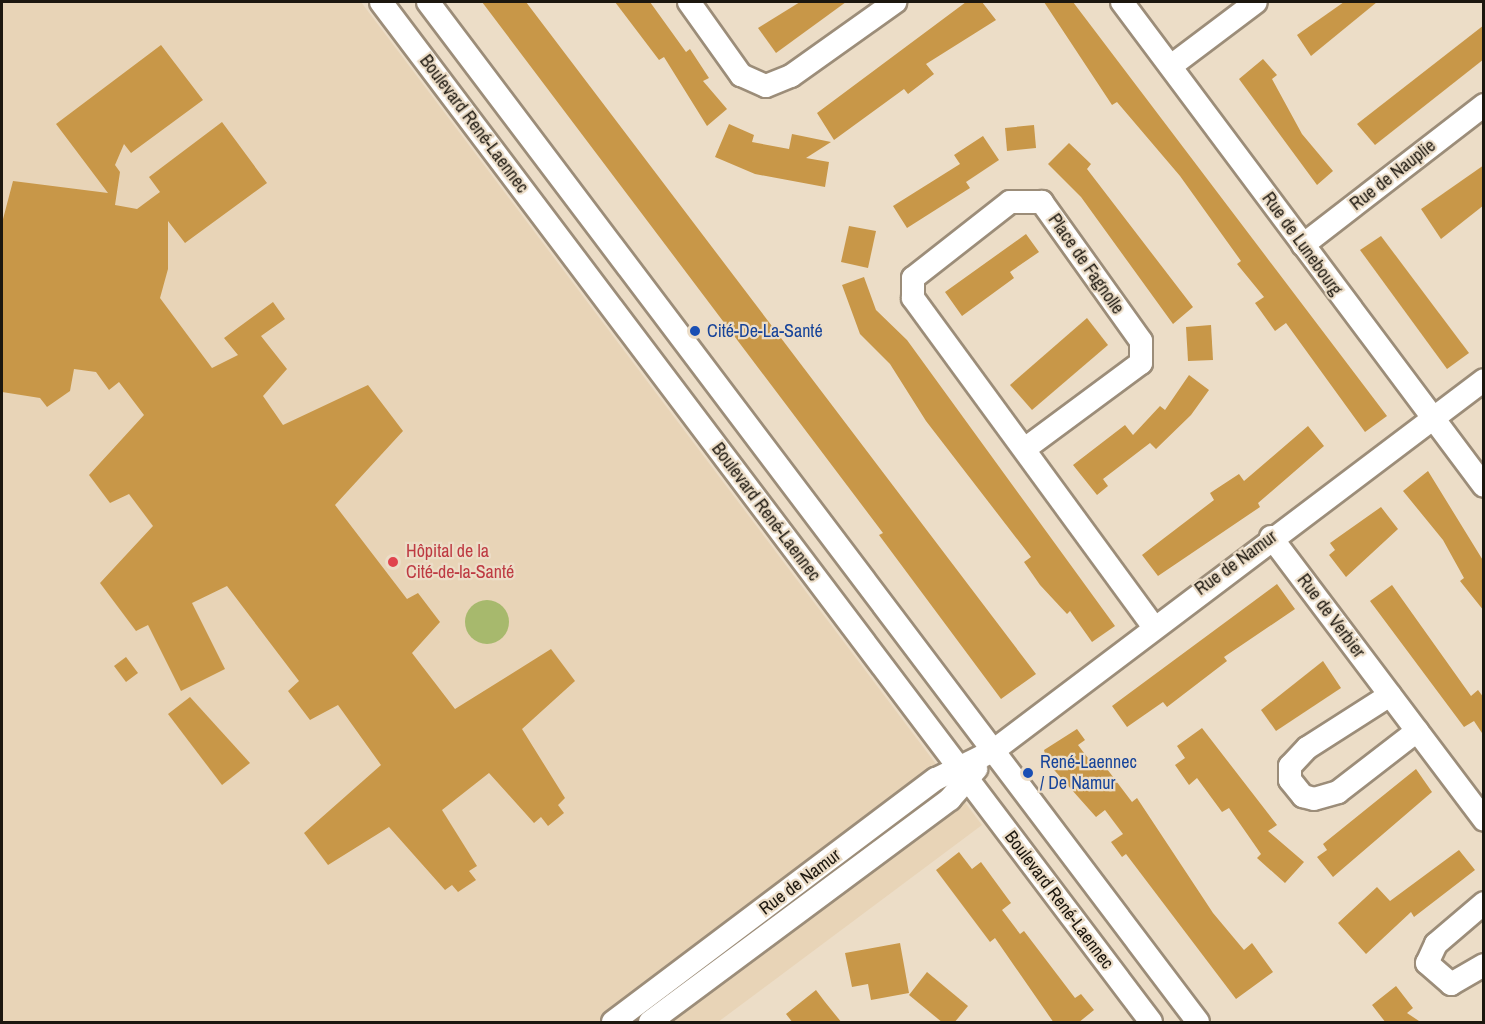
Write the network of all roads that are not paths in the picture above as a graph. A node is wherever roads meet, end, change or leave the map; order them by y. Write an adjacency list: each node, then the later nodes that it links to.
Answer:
1 (381, 2): 19 (street, Boulevard René-Laennec)
2 (428, 2): 18 (street, Boulevard René-Laennec)
3 (689, 2): 4 (street)
4 (895, 2)
5 (1122, 2): 7 (street, Rue de Lunebourg)
6 (1256, 2): 7 (street)
7 (1171, 66): 9 (street, Rue de Lunebourg)
8 (1484, 105): 9 (street, Rue de Nauplie)
9 (1303, 245): 11 (street, Rue de Lunebourg)
10 (1484, 380): 11 (street, Rue de Namur)
11 (1431, 419): 13 (street, Rue de Lunebourg); 14 (street, Rue de Namur)
12 (1026, 448): 12 (street, Place de Fagnolle); 15 (street, Place de Fagnolle)
13 (1484, 486)
14 (1271, 537): 15 (street, Rue de Namur); 16 (street, Rue de Verbier)
15 (1152, 626): 18 (street, Rue de Namur)
16 (1390, 696): 17 (street, Rue de Verbier); 17 (street)
17 (1417, 731): 20 (street, Rue de Verbier)
18 (993, 751): 19 (street, Rue de Namur); 26 (street, Boulevard René-Laennec)
19 (963, 774): 23 (street, Rue de Namur); 24 (street, Rue de Namur); 25 (street, Boulevard René-Laennec)
20 (1484, 820)
21 (1484, 903): 22 (street)
22 (1484, 965)
23 (613, 1023)
24 (650, 1023)
25 (1151, 1023)
26 (1198, 1023)

